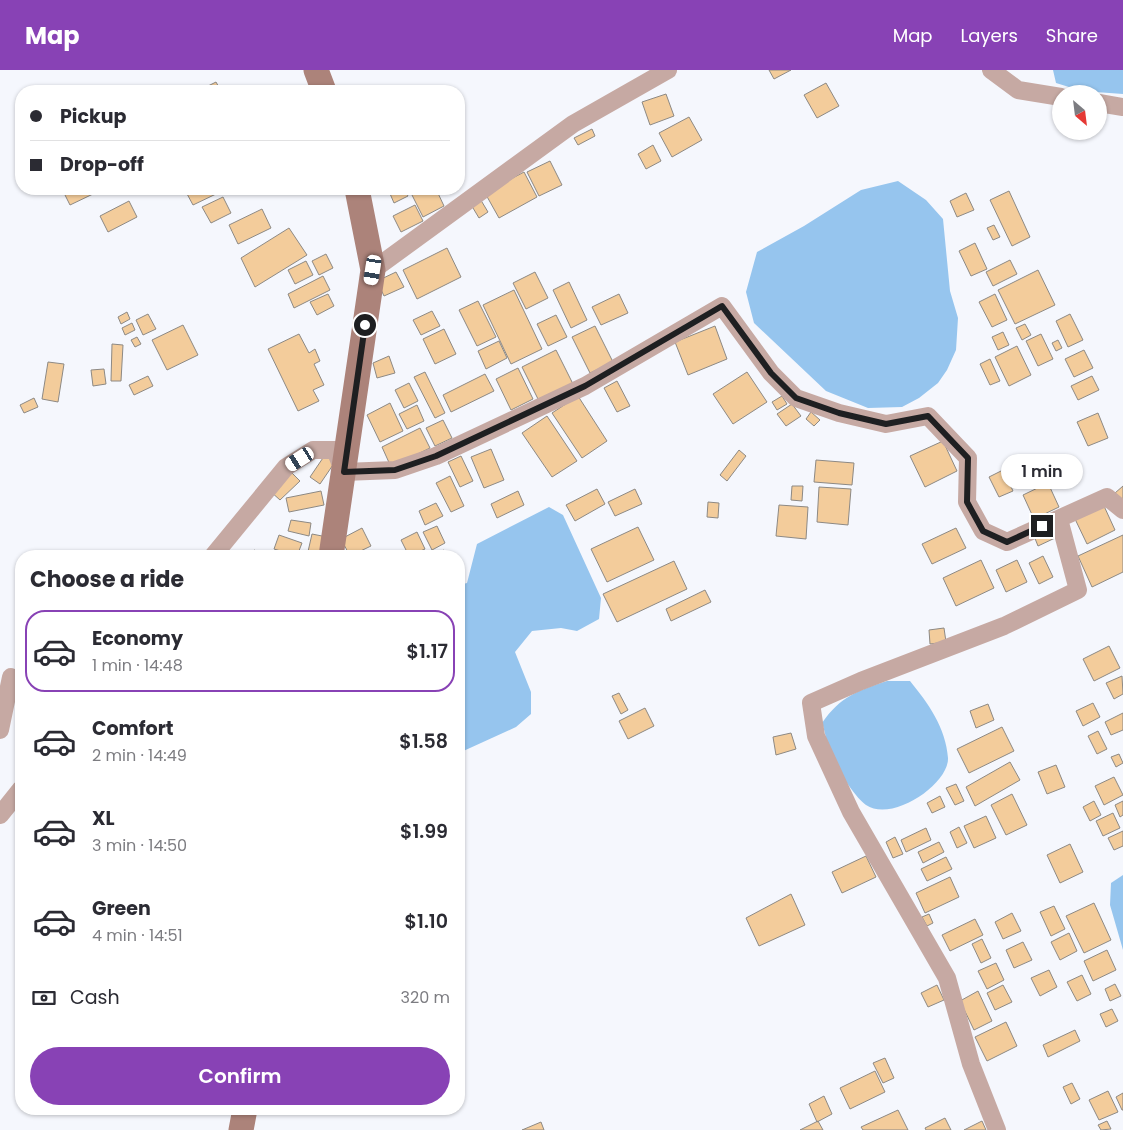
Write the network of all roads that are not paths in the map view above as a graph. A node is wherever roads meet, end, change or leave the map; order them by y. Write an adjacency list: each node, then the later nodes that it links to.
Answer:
1 (316, 70): 4 (main road)
2 (668, 70): 9 (street)
3 (991, 70): 5 (street)
4 (322, 85)
5 (1052, 96)
6 (1108, 104): 7 (street)
7 (1123, 107)
8 (358, 195): 9 (main road)
9 (373, 270): 10 (main road)
10 (344, 472): 12 (street); 13 (street); 14 (main road)
11 (1123, 510): 12 (street)
12 (1059, 518): 21 (street)
13 (218, 550)
14 (332, 550)
15 (11, 677): 16 (street)
16 (0, 730)
17 (15, 796): 18 (street)
18 (0, 815)
19 (244, 1115): 20 (main road)
20 (241, 1130)
21 (997, 1130)

